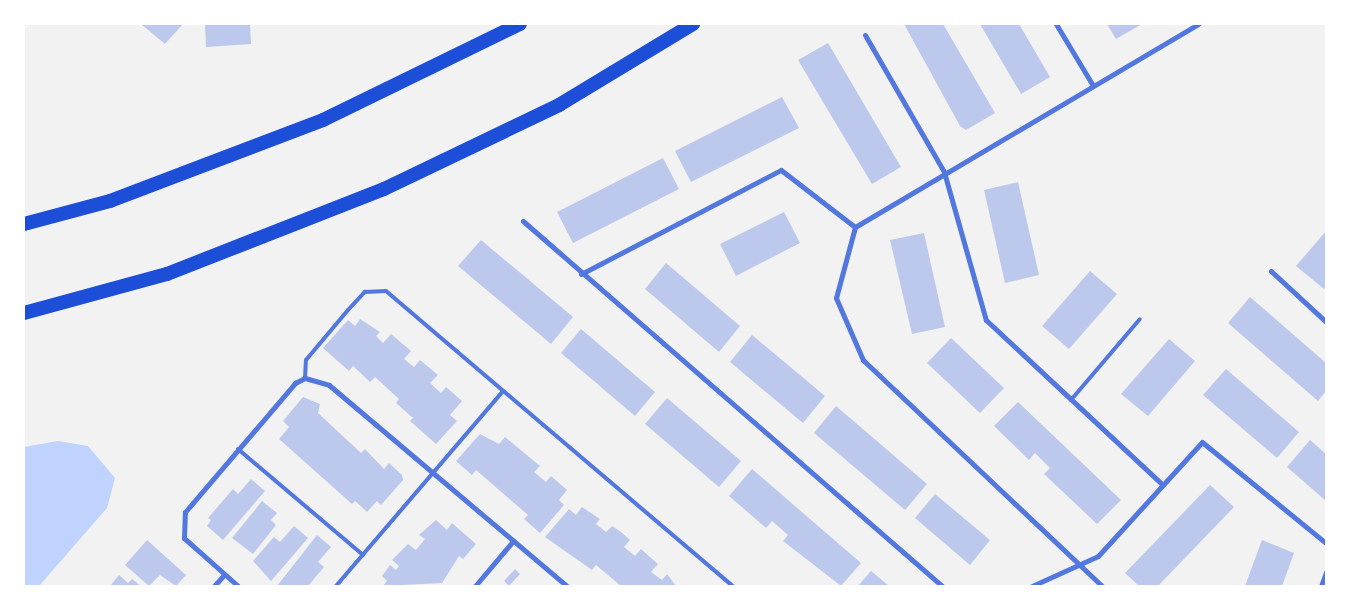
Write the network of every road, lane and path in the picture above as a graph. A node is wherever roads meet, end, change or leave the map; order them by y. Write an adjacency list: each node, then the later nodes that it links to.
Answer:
1 (520, 24): 9 (highway)
2 (693, 24): 13 (highway)
3 (1056, 24): 6 (street)
4 (1198, 24): 6 (street)
5 (865, 34): 7 (street)
6 (1092, 84): 7 (street)
7 (944, 172): 10 (street); 18 (street)
8 (523, 221): 12 (street)
9 (24, 224)
10 (856, 228): 12 (street); 25 (street)
11 (1271, 271): 15 (street)
12 (581, 274): 34 (street)
13 (24, 313)
14 (1140, 320): 18 (lane)
15 (1326, 322)
16 (305, 378): 17 (lane); 19 (street); 20 (street)
17 (502, 392): 20 (lane); 33 (lane)
18 (1071, 400): 21 (street)
19 (238, 449): 24 (lane); 27 (street)
20 (433, 474): 22 (street); 24 (lane)
21 (1162, 484): 23 (street); 25 (street)
22 (513, 541): 31 (street); 32 (street)
23 (1326, 543)
24 (363, 555): 30 (lane)
25 (1081, 564): 35 (street); 36 (street)
26 (1326, 572): 37 (street)
27 (224, 575): 28 (street); 29 (street)
28 (214, 586)
29 (238, 586)
30 (336, 586)
31 (475, 586)
32 (567, 586)
33 (733, 586)
34 (942, 586)
35 (1032, 586)
36 (1102, 586)
37 (1321, 586)

